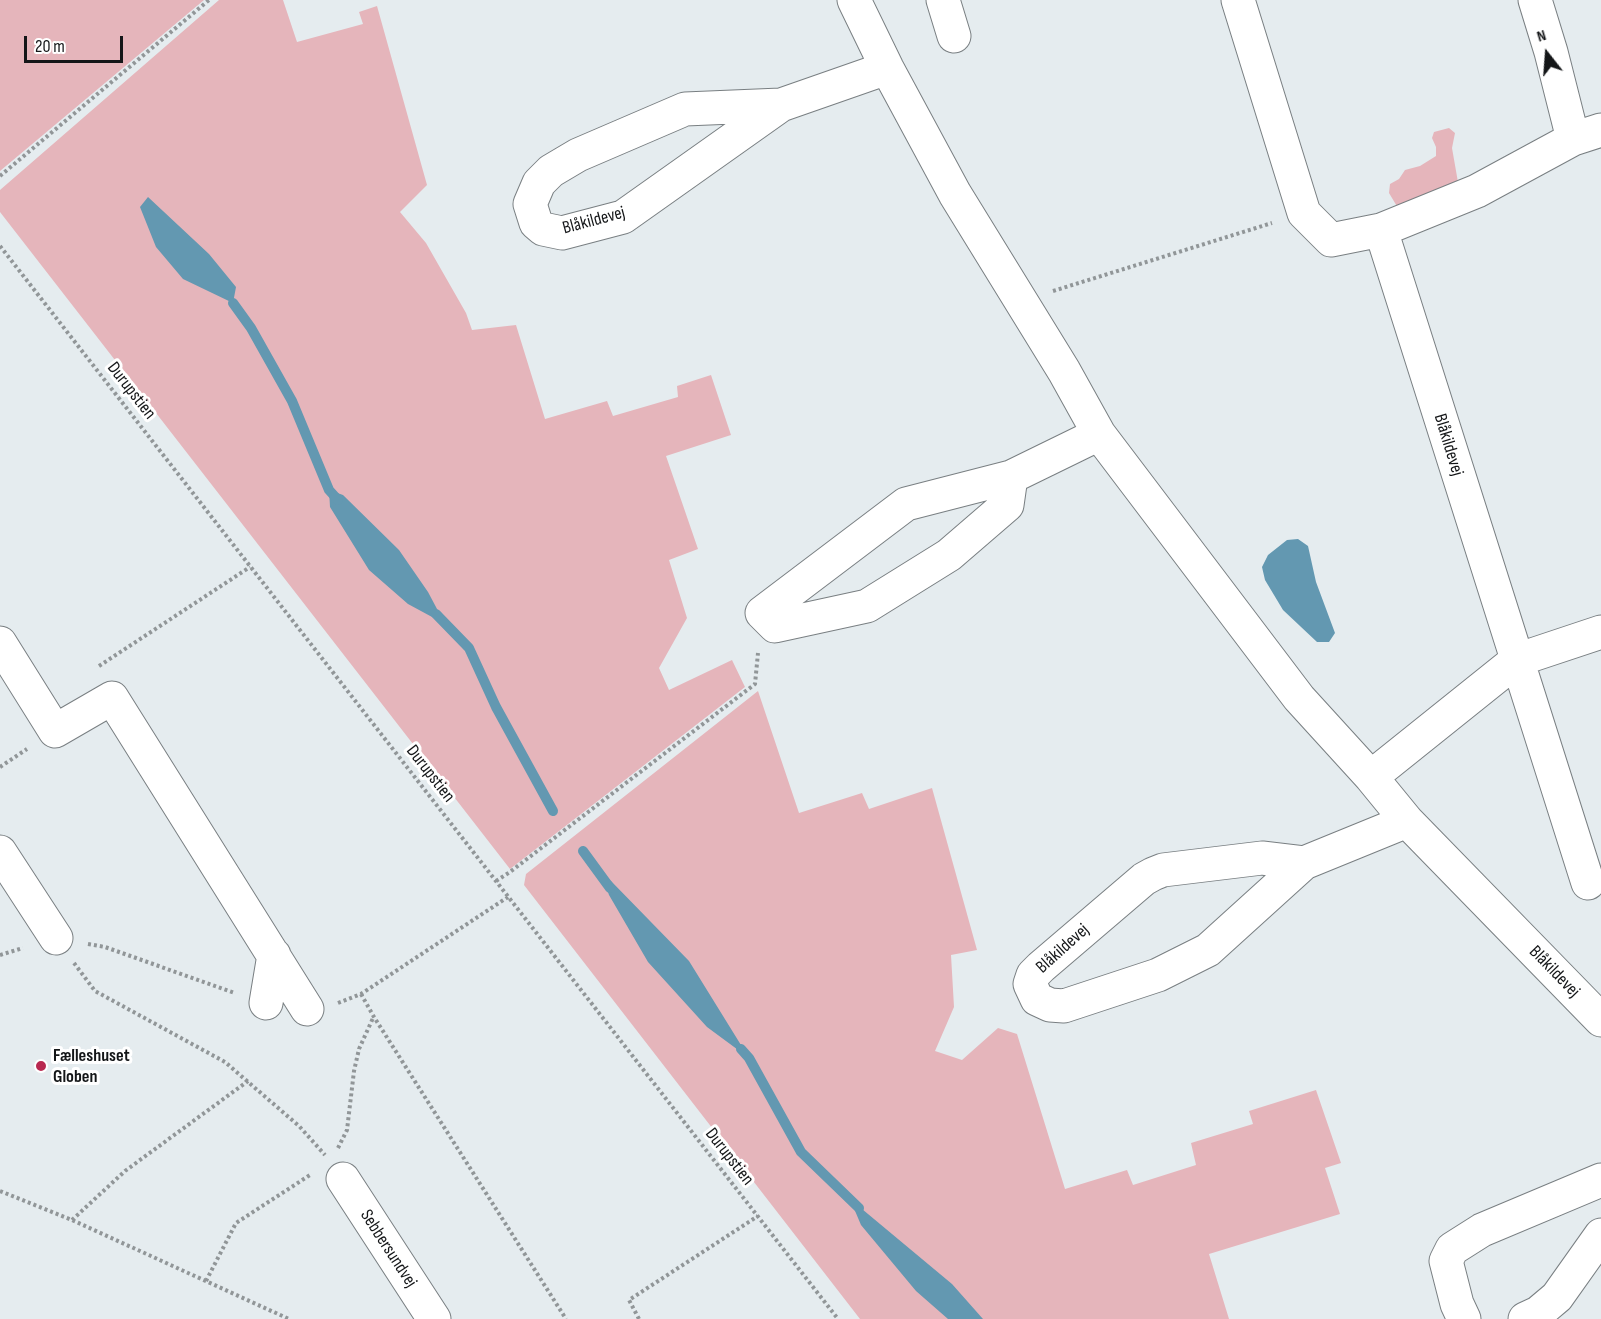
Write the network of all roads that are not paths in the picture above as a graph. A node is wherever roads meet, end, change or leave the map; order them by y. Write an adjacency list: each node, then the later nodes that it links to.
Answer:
1 (854, 0): 6 (street, Blåkildevej)
2 (943, 0): 5 (street)
3 (1238, 0): 9 (street)
4 (1535, 0): 8 (street)
5 (954, 36)
6 (887, 68): 7 (street, Blåkildevej); 10 (street, Blåkildevej)
7 (781, 105): 7 (street, Blåkildevej)
8 (1587, 135): 9 (street)
9 (1381, 230): 14 (street, Blåkildevej)
10 (1099, 434): 11 (street); 15 (street, Blåkildevej)
11 (1011, 477): 11 (street)
12 (1601, 632): 14 (street)
13 (0, 643): 21 (street)
14 (1517, 660): 15 (street); 19 (street, Blåkildevej)
15 (1371, 777): 16 (street, Blåkildevej)
16 (1407, 821): 18 (street, Blåkildevej); 24 (street, Blåkildevej)
17 (0, 852): 20 (street)
18 (1304, 863): 18 (street, Blåkildevej)
19 (1588, 883)
20 (56, 938)
21 (273, 955): 22 (street); 23 (street)
22 (266, 1003)
23 (307, 1009)
24 (1601, 1020)
25 (337, 1171): 28 (street, Sebbersundvej)
26 (1601, 1180): 29 (street)
27 (1601, 1235): 30 (street)
28 (434, 1319)
29 (1464, 1319)
30 (1525, 1319)

